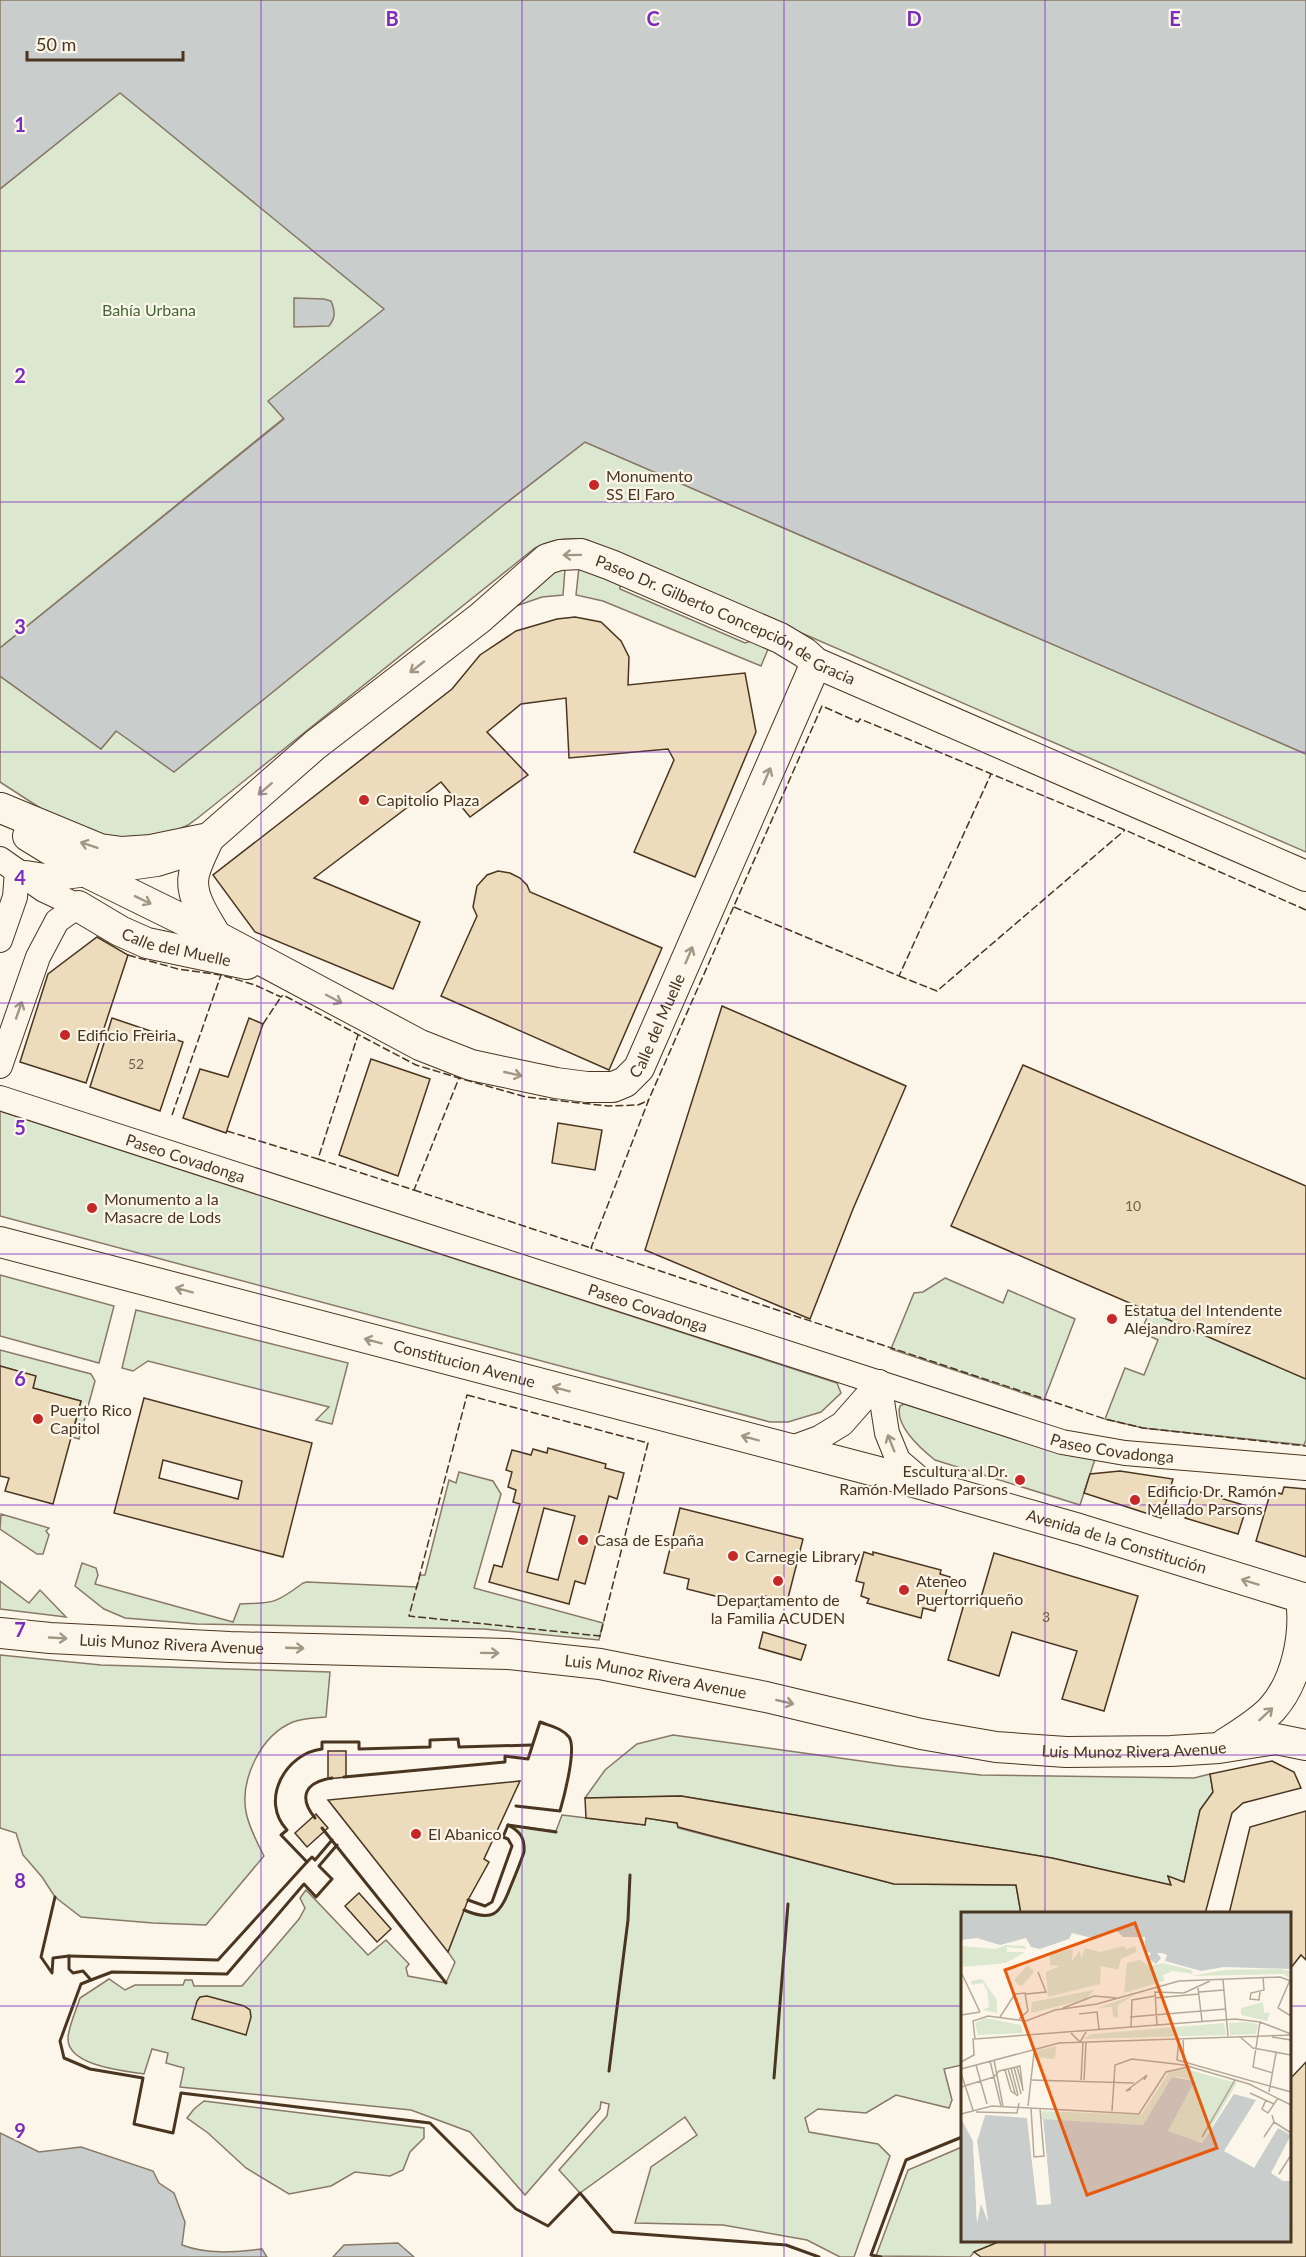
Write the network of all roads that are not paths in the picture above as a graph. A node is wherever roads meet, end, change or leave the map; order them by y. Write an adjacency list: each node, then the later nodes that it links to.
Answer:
1 (816, 663): 3 (main road, Paseo Dr. Gilberto Concepción de Gracia, one-way to 3); 6 (main road, Paseo Dr. Gilberto Concepción de Gracia); 10 (main road, Calle del Muelle, one-way to 1)
2 (1, 808): 3 (main road, Paseo Dr. Gilberto Concepción de Gracia, one-way to 2); 5 (main road, Calle del Muelle)
3 (209, 838): 5 (street); 8 (main road)
4 (9, 865): 5 (street); 7 (street); 9 (street)
5 (90, 874): 8 (main road, Calle del Muelle, one-way to 8)
6 (1306, 876)
7 (78, 906): 10 (main road, Calle del Muelle); 11 (street, one-way to 7)
8 (216, 936): 10 (main road, Calle del Muelle)
9 (0, 940)
10 (282, 972)
11 (0, 1066)
12 (0, 1098): 14 (street, Paseo Covadonga)
13 (0, 1242): 15 (main road, Constitucion Avenue, one-way to 13)
14 (879, 1382): 15 (street); 16 (street, Paseo Covadonga); 17 (street, one-way to 14)
15 (789, 1449): 17 (main road, Constitucion Avenue)
16 (1306, 1468)
17 (928, 1486): 18 (main road, Avenida de la Constitución, one-way to 17)
18 (1304, 1599): 21 (main road, one-way to 18)
19 (0, 1633): 21 (main road, Luis Munoz Rivera Avenue, one-way to 21)
20 (1306, 1745): 21 (main road, Luis Munoz Rivera Avenue)
21 (1219, 1748)

